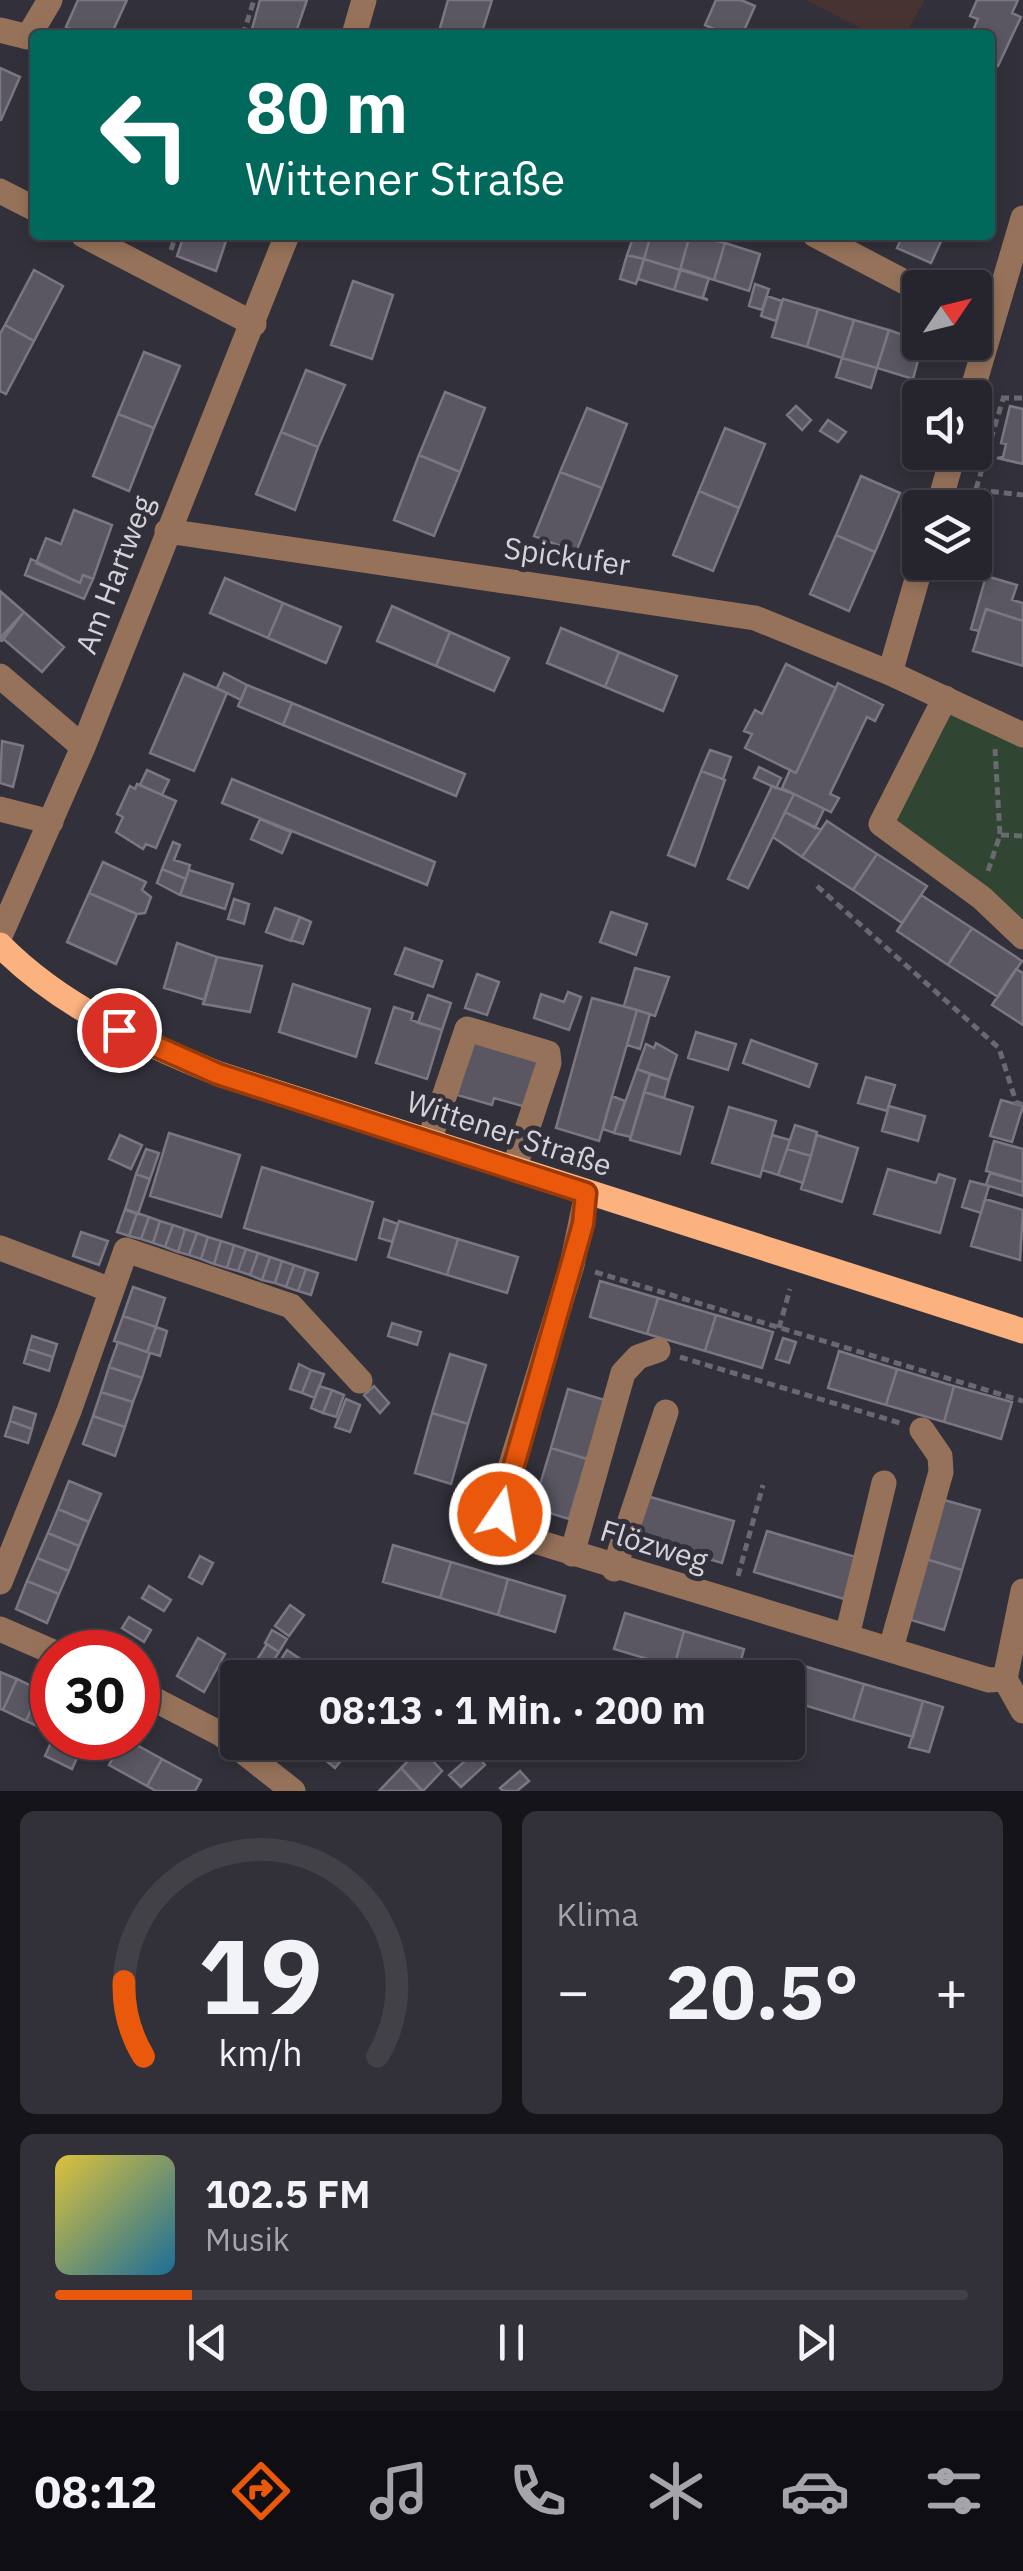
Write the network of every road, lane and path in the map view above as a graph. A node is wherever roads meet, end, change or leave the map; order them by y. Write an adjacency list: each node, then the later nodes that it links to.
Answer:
1 (50, 0): 5 (street)
2 (254, 0): 6 (path)
3 (364, 0): 7 (street)
4 (0, 30): 8 (street)
5 (32, 30)
6 (245, 30)
7 (355, 30)
8 (30, 33)
9 (0, 191): 10 (street)
10 (30, 207)
11 (1023, 218): 16 (street)
12 (93, 240): 17 (street)
13 (285, 240): 17 (street, Am Hartweg)
14 (824, 240): 15 (street)
15 (902, 281)
16 (992, 299)
17 (254, 324): 24 (street, Am Hartweg)
18 (1023, 398): 21 (path)
19 (948, 470): 20 (street)
20 (946, 478): 21 (path); 22 (street)
21 (976, 489): 23 (path)
22 (943, 490)
23 (1023, 495)
24 (166, 530): 26 (street, Spickufer); 31 (street, Am Hartweg)
25 (917, 580): 26 (street)
26 (890, 673): 28 (street, Spickufer)
27 (0, 676): 31 (street)
28 (945, 698): 29 (street, Spickufer); 37 (street)
29 (993, 721): 30 (street, Spickufer); 34 (path)
30 (1023, 735)
31 (83, 748): 33 (street, Am Hartweg)
32 (0, 810): 33 (street)
33 (50, 822): 38 (street, Am Hartweg)
34 (1000, 835): 35 (path); 37 (path)
35 (1023, 836)
36 (817, 886): 41 (path)
37 (982, 898): 39 (street)
38 (0, 936)
39 (1023, 937)
40 (0, 945): 42 (main road, Wittener Straße)
41 (1023, 1105)
42 (429, 1142): 43 (main road, Wittener Straße); 43 (street)
43 (514, 1169): 44 (main road, Wittener Straße)
44 (586, 1193): 46 (street, Flözweg); 50 (main road, Wittener Straße)
45 (0, 1248): 48 (street)
46 (572, 1266): 49 (path); 58 (street, Flözweg)
47 (790, 1289): 49 (path)
48 (111, 1290): 52 (street); 60 (street)
49 (779, 1328): 53 (path)
50 (1023, 1331)
51 (658, 1350): 55 (path); 58 (street)
52 (360, 1381)
53 (1023, 1401)
54 (666, 1412): 59 (street)
55 (922, 1430): 66 (street)
56 (884, 1483): 64 (street)
57 (763, 1485): 62 (path)
58 (572, 1554): 59 (street, Flözweg)
59 (614, 1568): 62 (street, Flözweg)
60 (0, 1582)
61 (1023, 1592): 67 (street)
62 (731, 1603): 64 (street, Flözweg)
63 (0, 1629): 65 (street)
64 (846, 1636): 66 (street, Flözweg)
65 (30, 1642)
66 (891, 1648): 67 (street, Flözweg)
67 (1005, 1679): 69 (street)
68 (160, 1702): 70 (street)
69 (1023, 1711)
70 (293, 1791)

